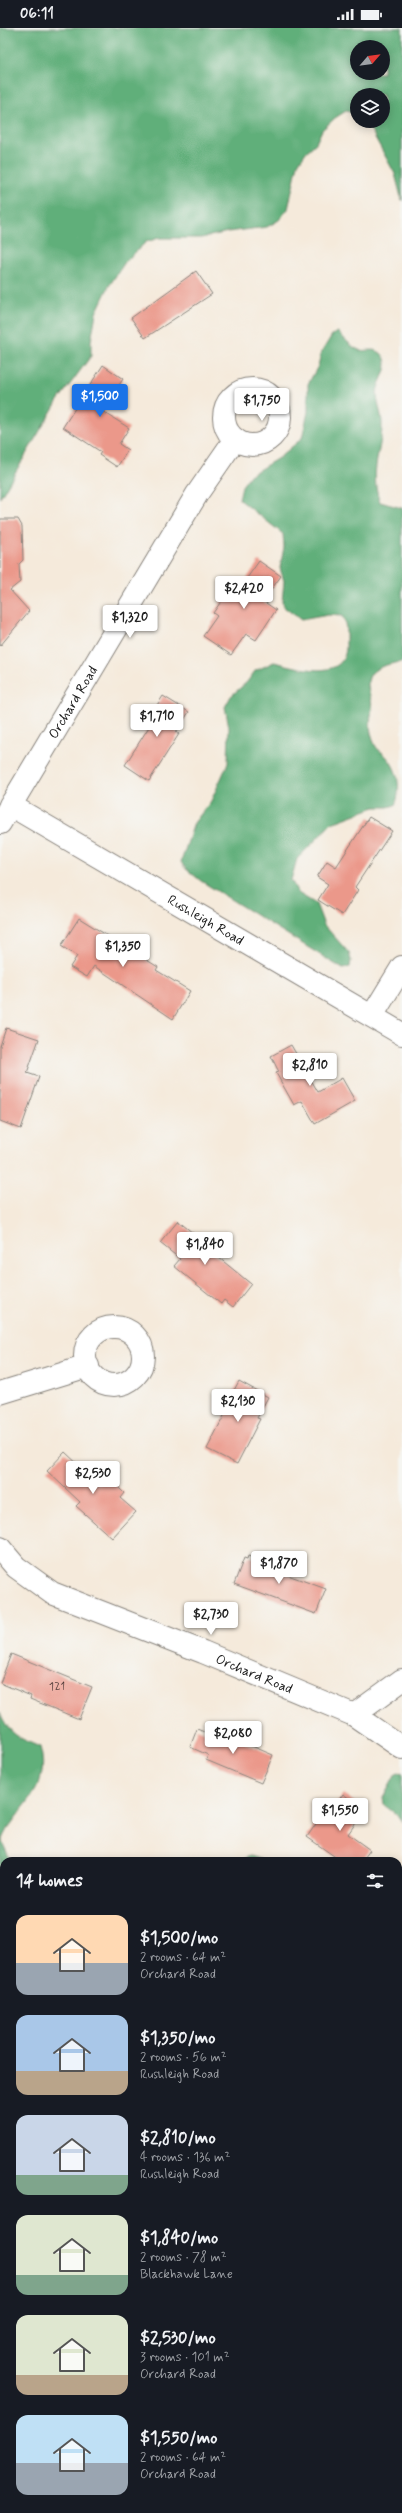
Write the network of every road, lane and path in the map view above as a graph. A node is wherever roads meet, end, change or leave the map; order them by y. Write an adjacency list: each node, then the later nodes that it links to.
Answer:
1 (235, 439): 2 (street, Orchard Road)
2 (5, 814): 4 (street, Rushleigh Road)
3 (402, 967): 4 (street)
4 (372, 1016): 5 (street, Rushleigh Road)
5 (402, 1034)
6 (88, 1366): 7 (street)
7 (0, 1393)
8 (0, 1548): 10 (street, Orchard Road)
9 (402, 1680): 10 (street)
10 (354, 1715): 11 (street, Orchard Road)
11 (402, 1748)

